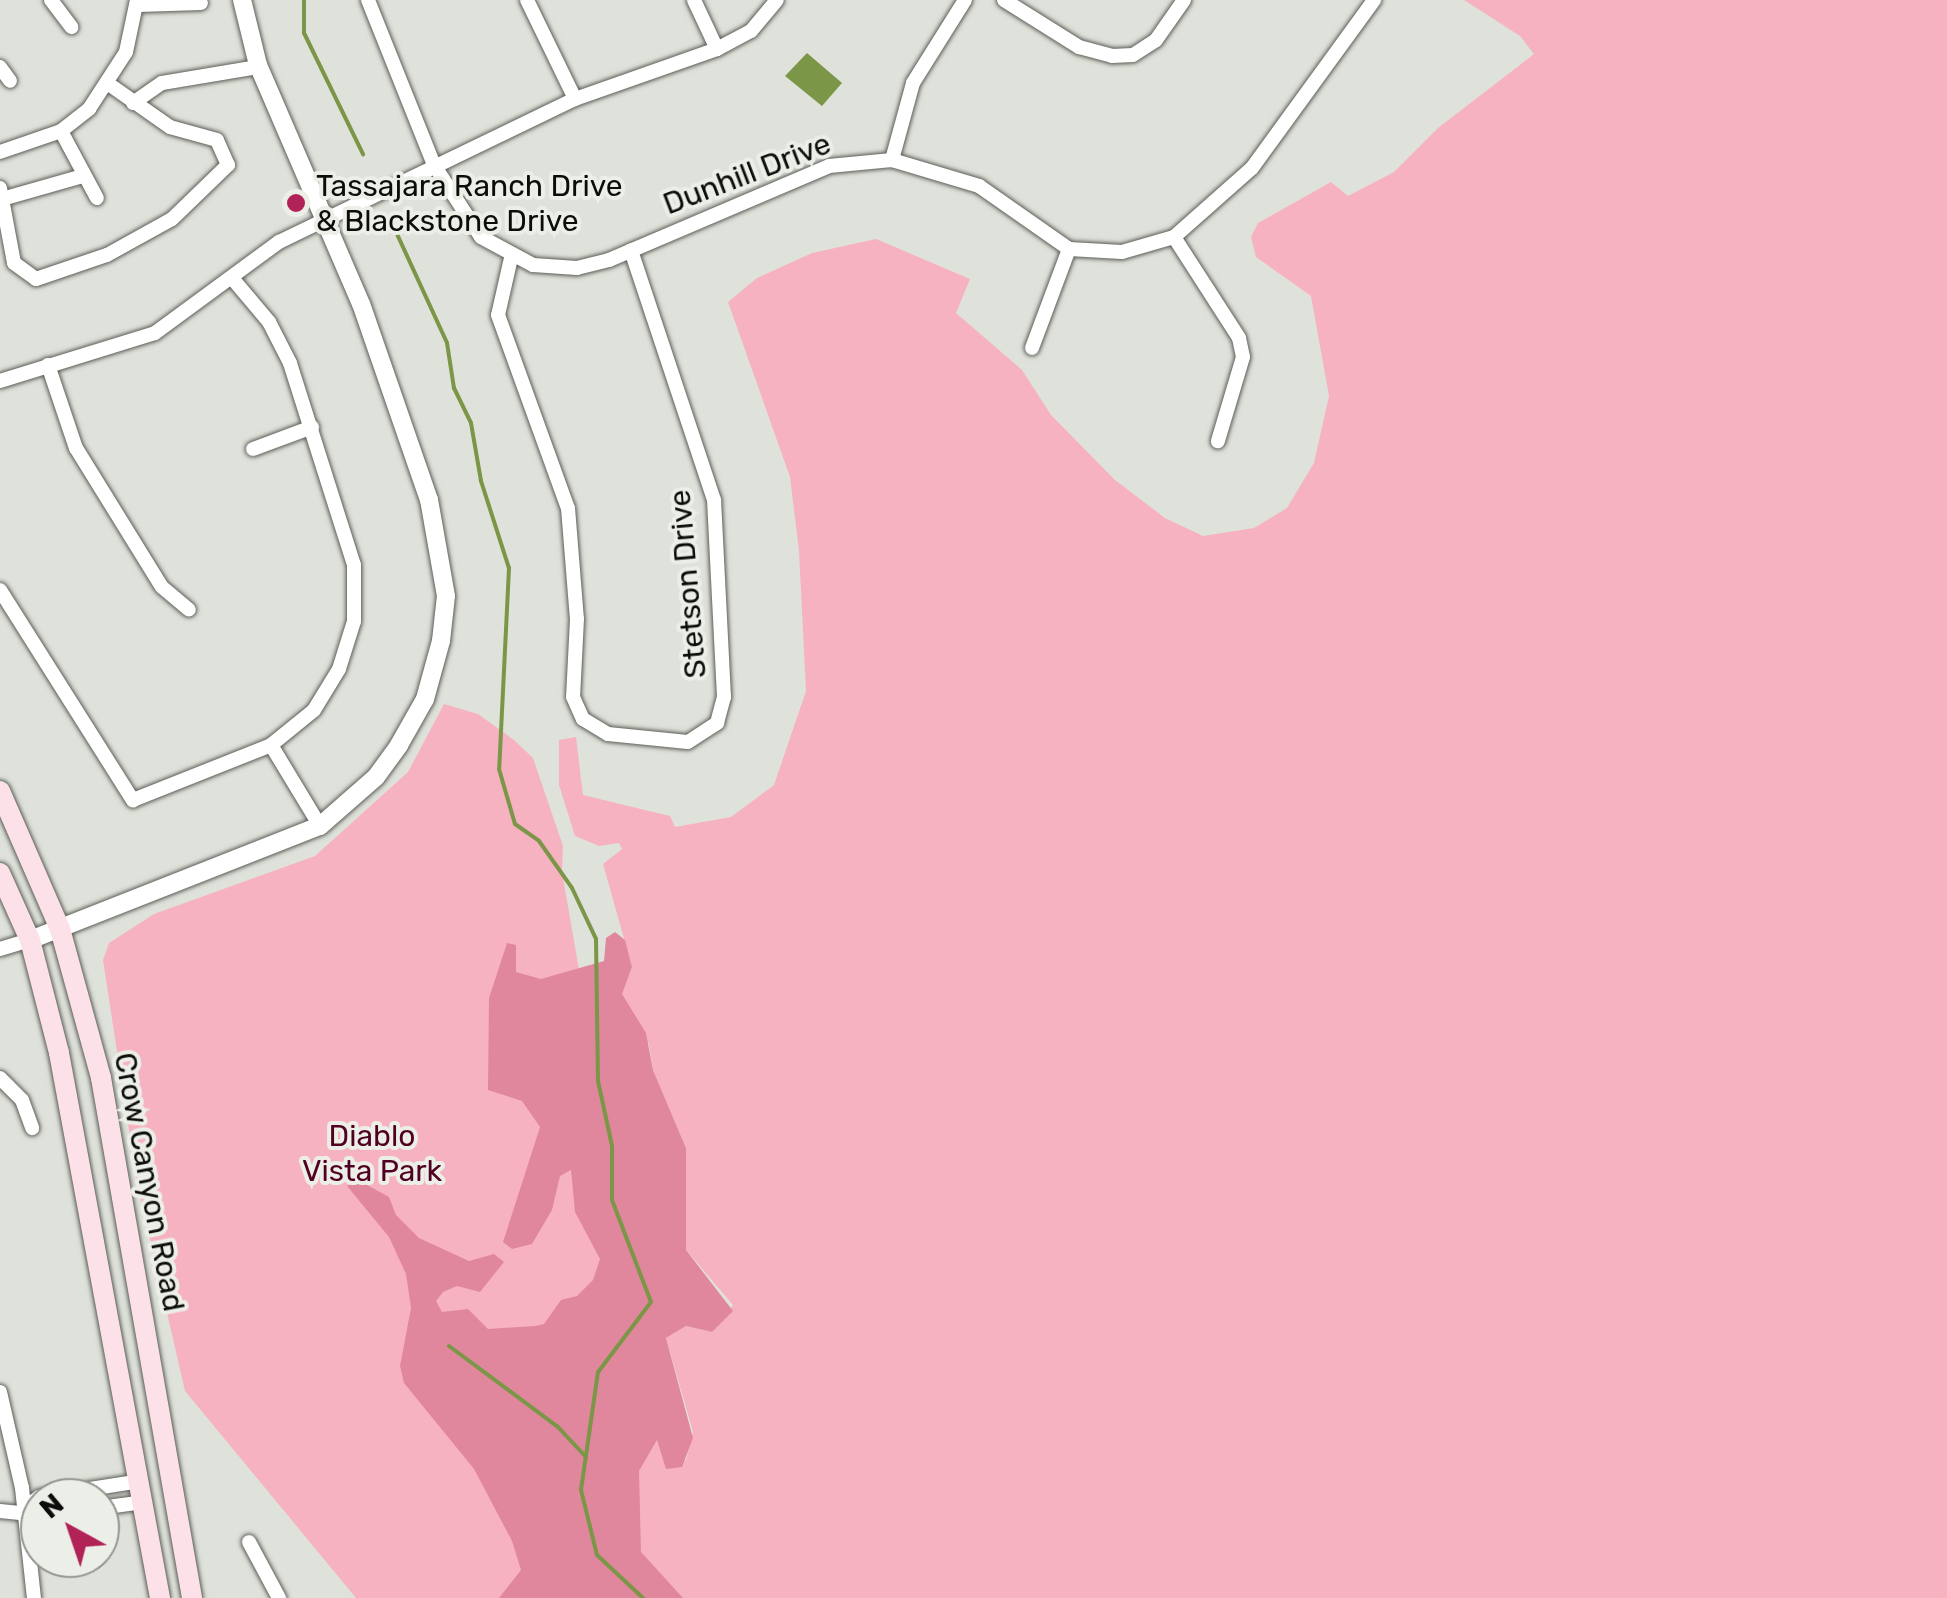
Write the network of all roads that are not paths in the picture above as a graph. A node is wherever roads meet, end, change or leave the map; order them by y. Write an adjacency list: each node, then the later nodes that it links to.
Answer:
1 (51, 0): 13 (street)
2 (242, 0): 15 (street)
3 (368, 0): 24 (street)
4 (526, 0): 19 (street)
5 (694, 0): 14 (street)
6 (777, 0): 14 (street)
7 (965, 0): 23 (street)
8 (1004, 0): 9 (street)
9 (1184, 0)
10 (1374, 0): 29 (street)
11 (137, 2): 12 (street); 18 (street)
12 (201, 3)
13 (71, 27)
14 (716, 49): 19 (street)
15 (258, 67): 20 (street); 28 (street)
16 (0, 68): 17 (street)
17 (10, 81)
18 (110, 85): 20 (street); 21 (street)
19 (574, 99): 24 (street)
20 (133, 104): 26 (street)
21 (61, 131): 22 (street); 25 (street)
22 (0, 152)
23 (892, 160): 30 (street, Dunhill Drive); 31 (street, Dunhill Drive)
24 (434, 165): 28 (street); 32 (street)
25 (83, 176): 26 (street); 27 (street)
26 (1, 194)
27 (97, 198)
28 (324, 220): 33 (street); 44 (street)
29 (1174, 237): 30 (street); 38 (street)
30 (1069, 249): 34 (street)
31 (630, 250): 32 (street, Dunhill Drive); 32 (street, Stetson Drive)
32 (511, 258)
33 (232, 278): 35 (street); 37 (street)
34 (1032, 348)
35 (48, 366): 36 (street); 41 (street)
36 (0, 381)
37 (312, 427): 39 (street); 42 (street)
38 (1218, 441)
39 (253, 449)
40 (0, 590): 42 (street)
41 (189, 610)
42 (271, 745): 44 (street)
43 (0, 791): 46 (main road, Crow Canyon Road)
44 (320, 826): 46 (street)
45 (0, 873): 47 (main road, Crow Canyon Road)
46 (60, 929): 47 (street); 58 (main road, Crow Canyon Road)
47 (30, 940): 48 (street); 53 (main road, Crow Canyon Road)
48 (0, 949)
49 (0, 1078): 50 (street)
50 (32, 1128)
51 (0, 1392): 52 (street)
52 (20, 1489)
53 (142, 1491): 54 (street); 55 (street); 57 (main road, Crow Canyon Road)
54 (120, 1492)
55 (120, 1500)
56 (249, 1542): 59 (street)
57 (160, 1598)
58 (192, 1598)
59 (279, 1598)

